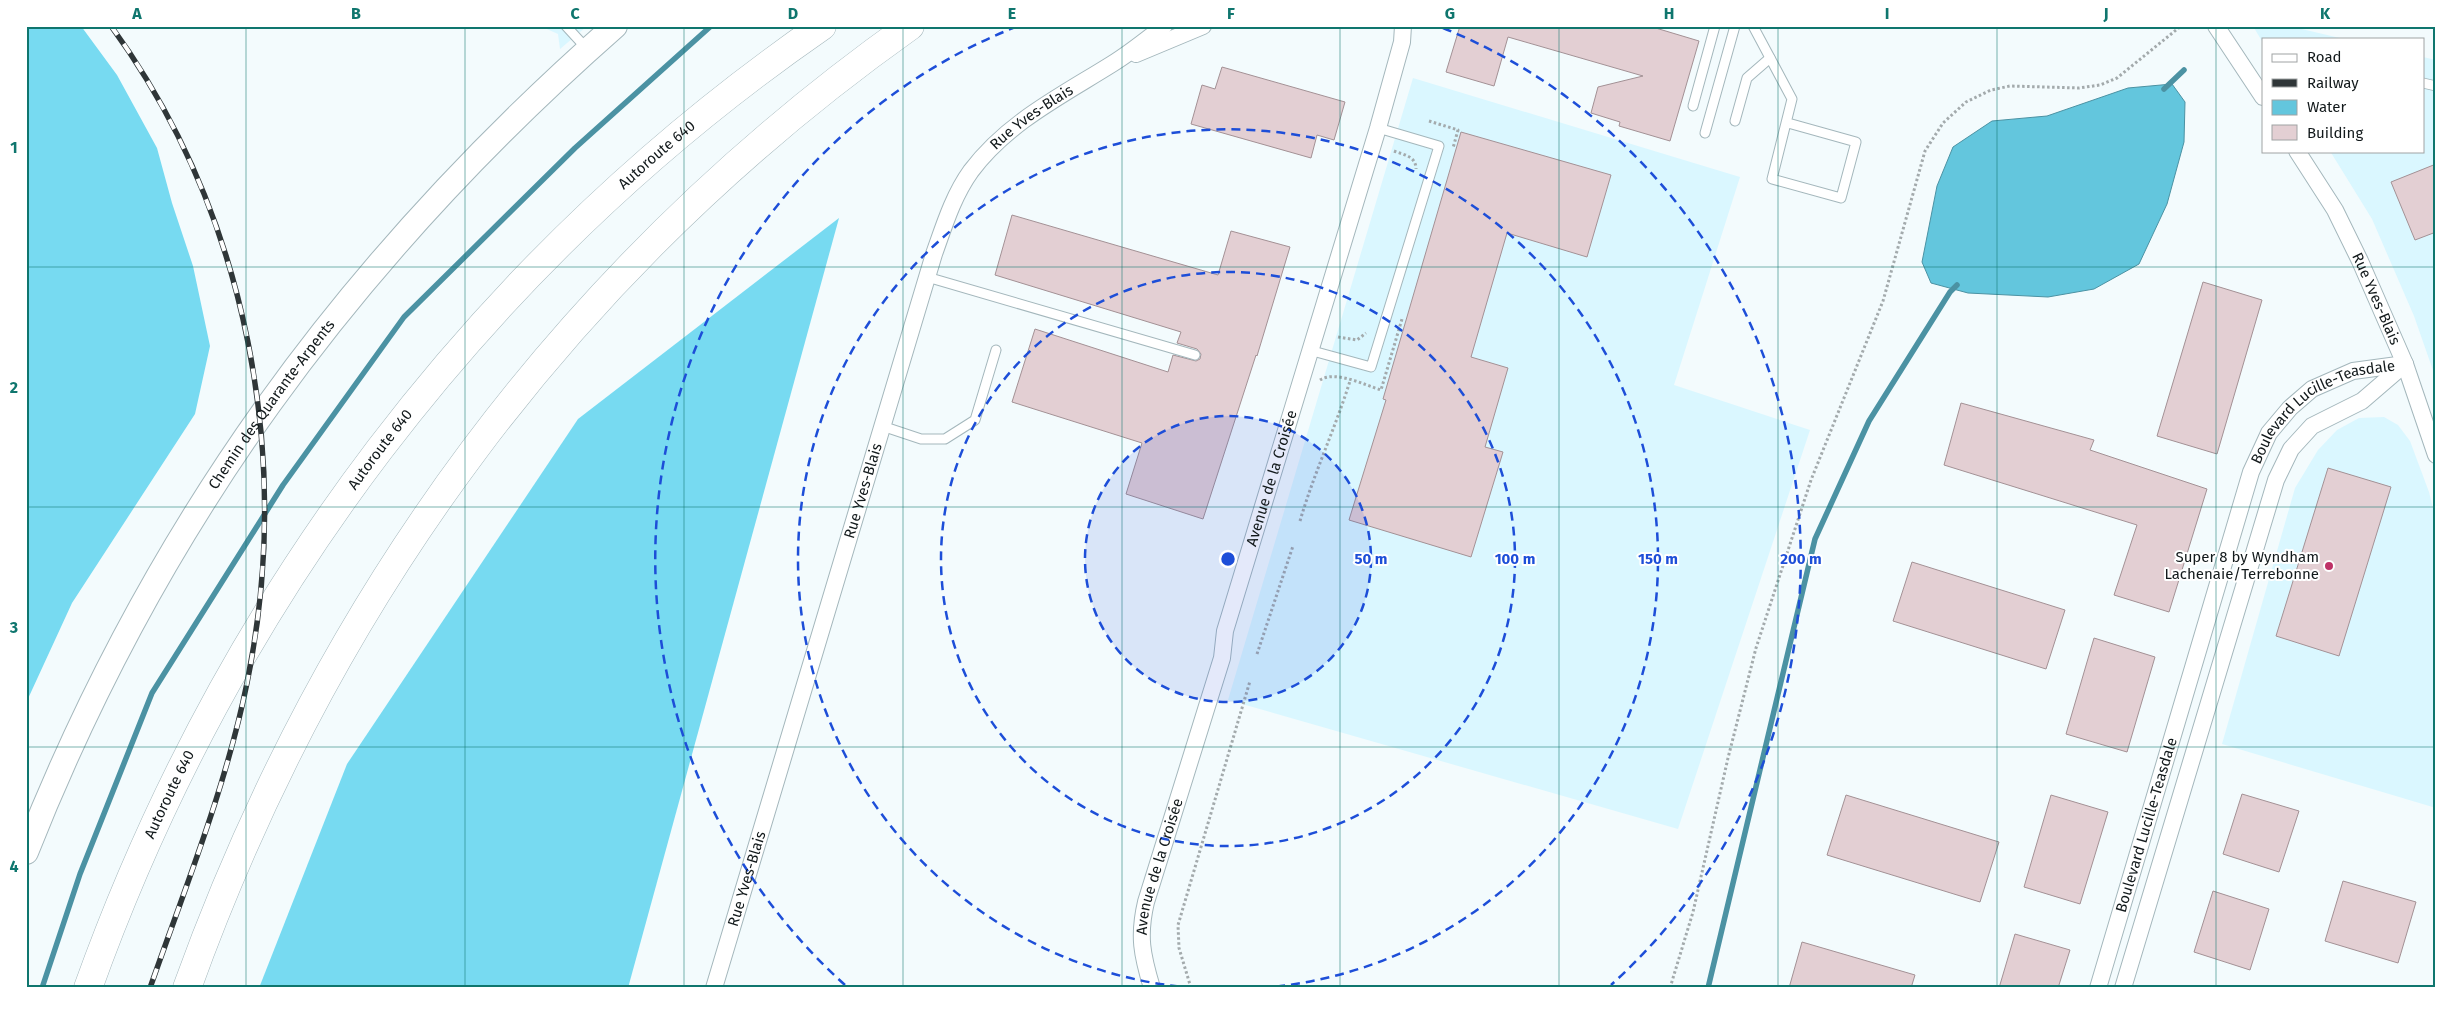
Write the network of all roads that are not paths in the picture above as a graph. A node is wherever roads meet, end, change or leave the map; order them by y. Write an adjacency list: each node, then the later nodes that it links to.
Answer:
1 (566, 26): 12 (lane)
2 (615, 26): 12 (street, Chemin des Quarante-Arpents)
3 (822, 26): 34 (highway, Autoroute 640)
4 (910, 26): 35 (highway)
5 (1164, 26): 14 (street, Rue Yves-Blais)
6 (1203, 26): 14 (street, Rue Yves-Blais)
7 (1403, 26): 19 (street, Avenue de la Croisée)
8 (1715, 26): 16 (lane)
9 (1735, 26): 20 (lane)
10 (1753, 26): 13 (lane)
11 (2216, 26): 15 (street)
12 (588, 50): 31 (street, Chemin des Quarante-Arpents)
13 (1770, 58): 17 (lane); 18 (lane)
14 (1113, 63): 22 (street, Rue Yves-Blais)
15 (2262, 93)
16 (1693, 106)
17 (1735, 121)
18 (1788, 123): 18 (lane)
19 (1378, 128): 24 (street, Avenue de la Croisée); 24 (lane)
20 (1705, 133)
21 (2299, 152): 26 (street, Rue Yves-Blais)
22 (927, 278): 25 (lane); 27 (street, Rue Yves-Blais)
23 (996, 350): 27 (lane)
24 (1309, 350): 37 (street, Avenue de la Croisée)
25 (1195, 355)
26 (2405, 364): 28 (street, Rue Yves-Blais); 29 (street, Boulevard Lucille-Teasdale); 30 (street, Boulevard Lucille-Teasdale)
27 (882, 426): 36 (street, Rue Yves-Blais)
28 (2436, 455)
29 (2190, 676): 30 (street); 32 (street, Boulevard Lucille-Teasdale)
30 (2215, 683): 33 (street, Boulevard Lucille-Teasdale)
31 (26, 852)
32 (2100, 981): 33 (street, Boulevard Lucille-Teasdale)
33 (2124, 984)
34 (88, 988)
35 (187, 988)
36 (714, 988)
37 (1152, 988)

